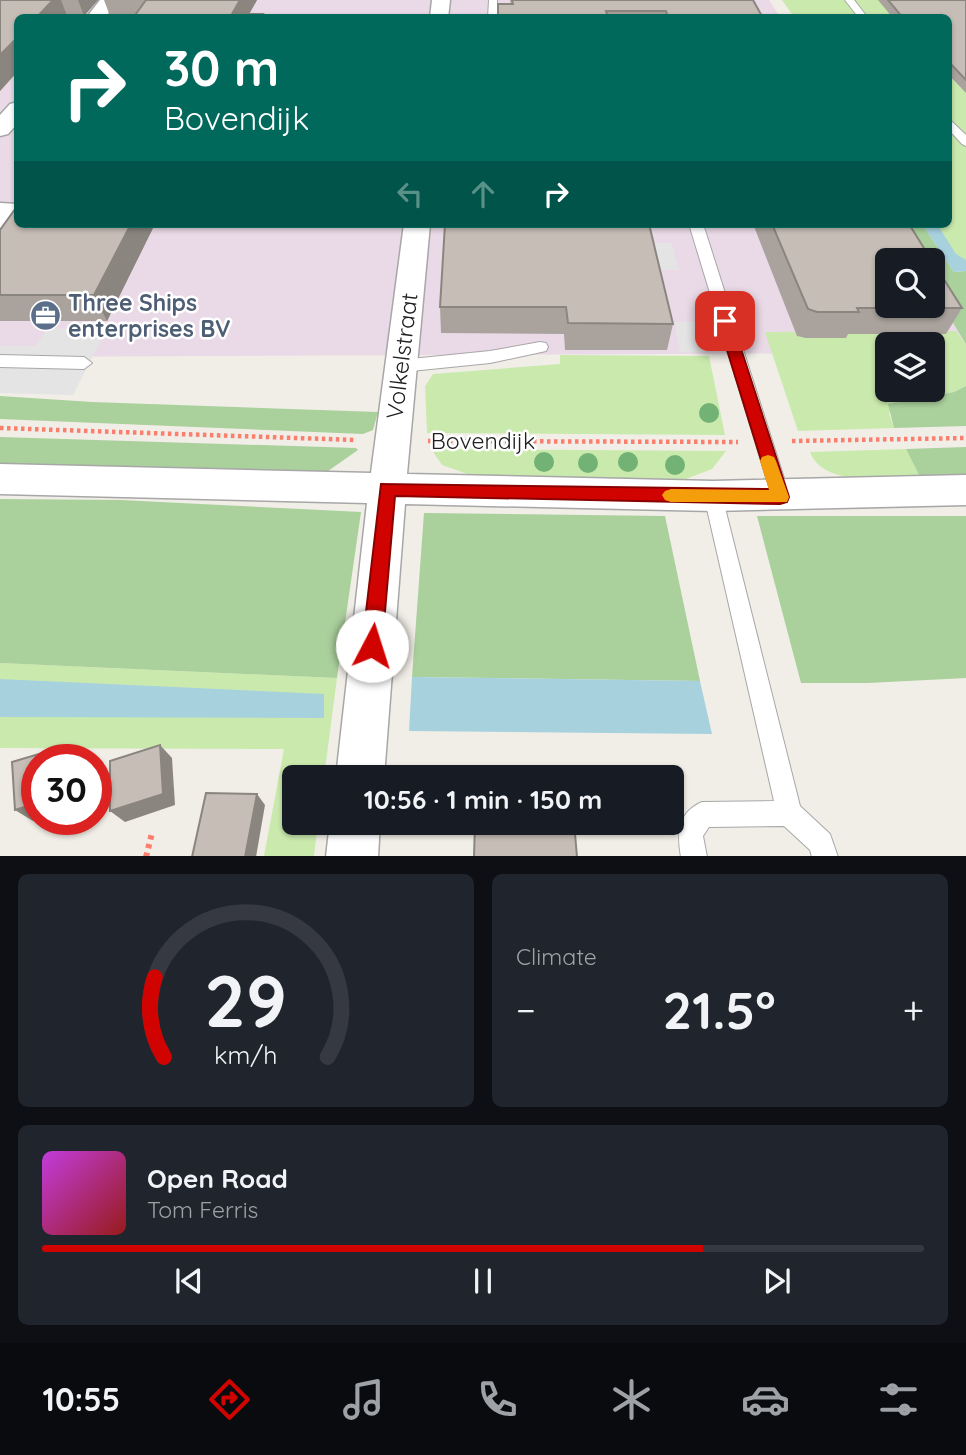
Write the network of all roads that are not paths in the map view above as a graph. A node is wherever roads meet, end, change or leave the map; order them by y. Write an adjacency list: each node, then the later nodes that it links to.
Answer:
1 (109, 0): 3 (street)
2 (849, 0): 4 (lane)
3 (98, 14)
4 (861, 14)
5 (14, 113): 7 (street)
6 (952, 126): 8 (lane)
7 (0, 129)
8 (966, 142)
9 (0, 211): 12 (street)
10 (416, 228): 16 (street, Volkelstraat)
11 (697, 228): 21 (lane)
12 (0, 231)
13 (540, 347): 16 (lane)
14 (0, 361): 15 (lane)
15 (83, 363)
16 (401, 366): 18 (street, Volkelstraat)
17 (0, 479): 18 (street)
18 (387, 489): 20 (street); 22 (street, Volkelstraat)
19 (966, 490): 21 (street)
20 (713, 496): 21 (street); 23 (lane)
21 (780, 497)
22 (361, 765)
23 (789, 813): 26 (lane); 27 (lane)
24 (354, 835): 25 (street)
25 (352, 856)
26 (694, 856)
27 (825, 856)

